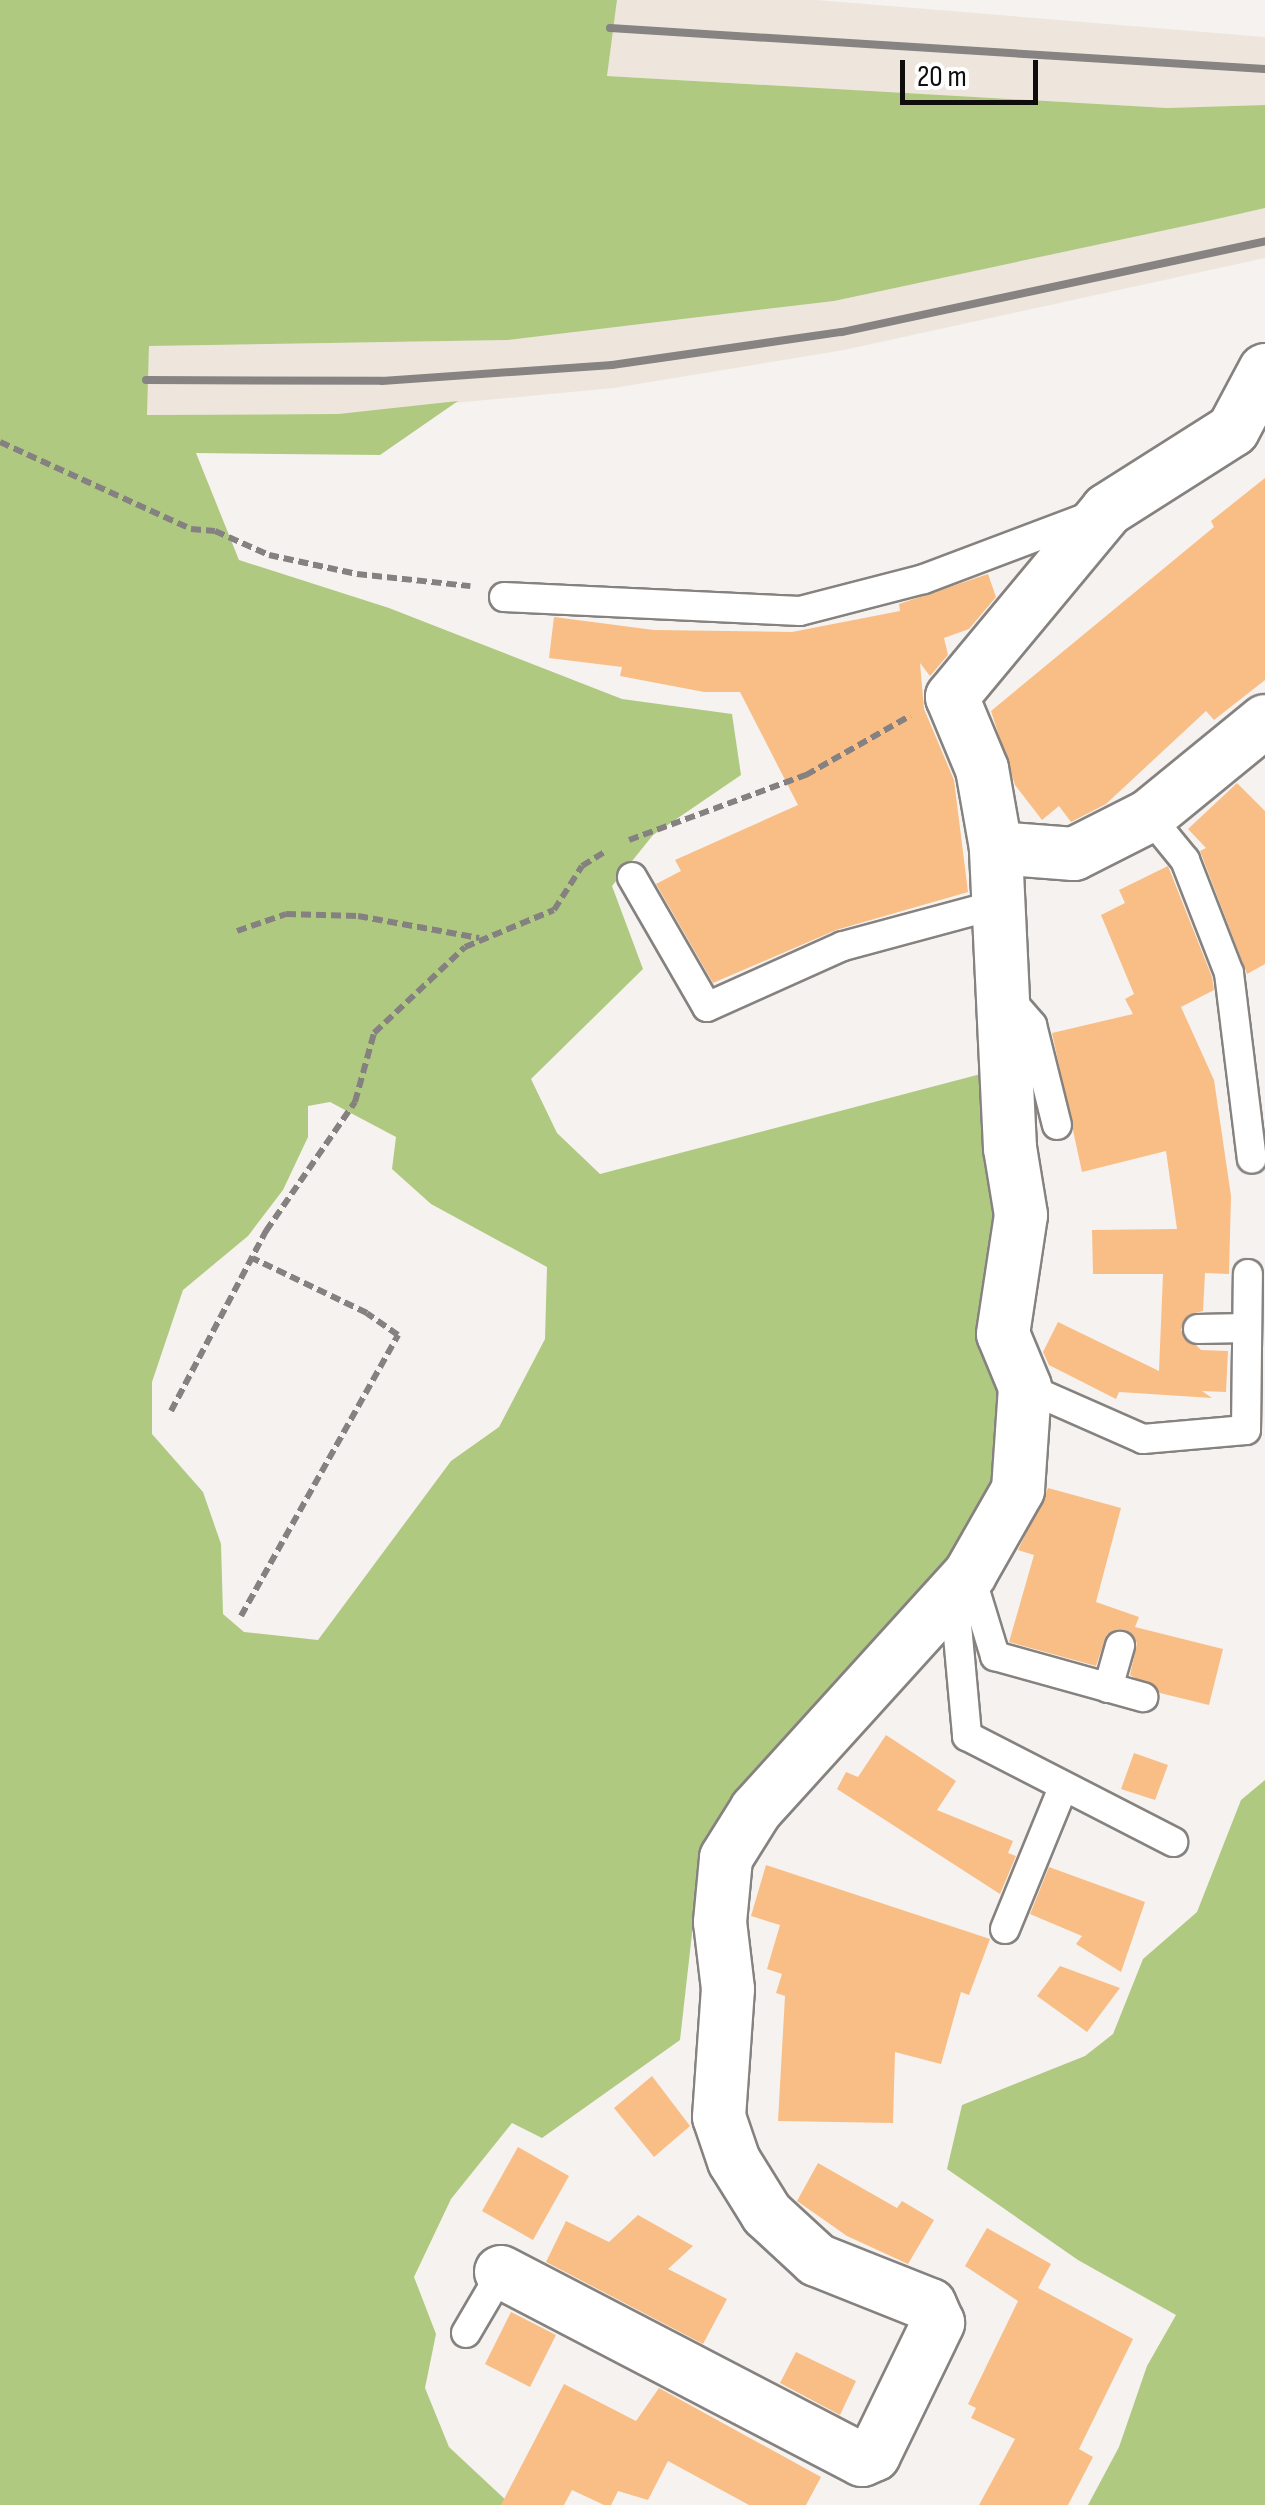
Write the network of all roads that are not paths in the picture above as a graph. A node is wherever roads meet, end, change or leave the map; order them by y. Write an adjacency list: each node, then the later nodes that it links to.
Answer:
1 (1265, 370): 2 (street)
2 (1106, 510): 3 (lane); 6 (street)
3 (504, 597)
4 (1265, 721): 5 (street)
5 (1149, 816): 6 (street); 11 (lane)
6 (996, 848): 8 (street)
7 (632, 877): 8 (lane)
8 (999, 904): 9 (street)
9 (1002, 991): 10 (lane); 15 (street)
10 (1057, 1125)
11 (1252, 1159)
12 (1248, 1274): 13 (lane)
13 (1246, 1328): 14 (lane); 16 (lane)
14 (1198, 1329)
15 (1025, 1387): 16 (lane); 17 (street)
16 (1255, 1428)
17 (962, 1582): 19 (lane); 21 (lane); 24 (street)
18 (1120, 1646): 19 (lane)
19 (1108, 1688): 20 (lane)
20 (1143, 1697)
21 (1062, 1790): 22 (lane); 23 (lane)
22 (1173, 1842)
23 (1005, 1928)
24 (507, 2263): 25 (lane)
25 (466, 2332)

